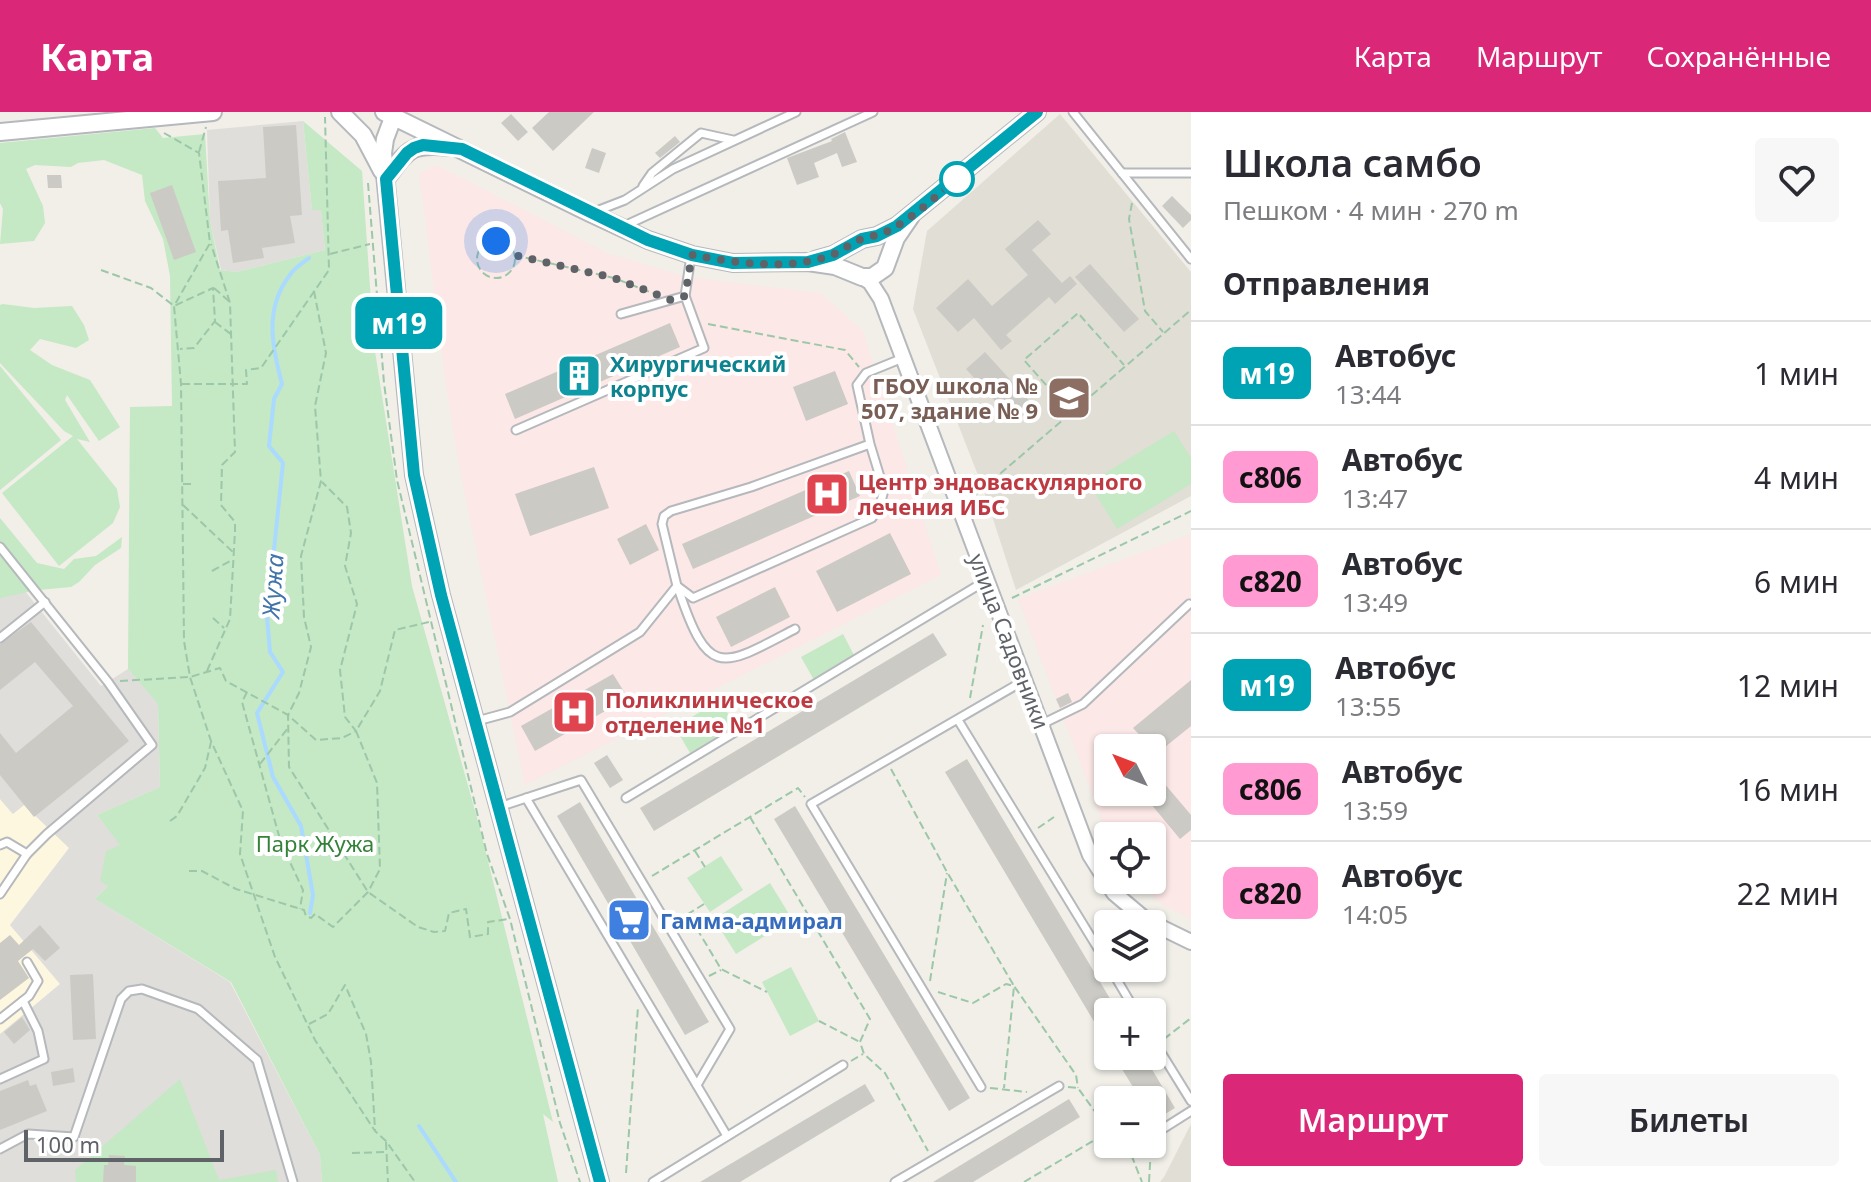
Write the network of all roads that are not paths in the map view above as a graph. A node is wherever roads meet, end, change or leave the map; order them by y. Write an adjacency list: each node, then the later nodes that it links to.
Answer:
1 (796, 112): 9 (lane)
2 (873, 112): 17 (lane)
3 (1037, 112): 16 (street)
4 (1073, 112): 11 (lane)
5 (332, 113): 13 (street)
6 (390, 113): 10 (street); 13 (street)
7 (210, 118): 8 (street)
8 (0, 132)
9 (735, 140): 14 (lane); 14 (lane)
10 (462, 149): 13 (street); 15 (street)
11 (1122, 173): 12 (lane); 20 (lane)
12 (1191, 173)
13 (386, 179): 39 (street)
14 (641, 190): 15 (lane)
15 (590, 213): 17 (street)
16 (911, 216): 18 (street); 22 (street)
17 (621, 228): 19 (street)
18 (860, 242): 21 (street); 22 (street); 23 (street)
19 (692, 255): 21 (street); 24 (lane)
20 (1191, 259)
21 (808, 262): 23 (street)
22 (886, 264): 23 (street); 25 (street, улица Садовники)
23 (859, 276): 25 (street, улица Садовники)
24 (685, 296): 26 (lane); 28 (lane)
25 (881, 299): 27 (street, улица Садовники)
26 (621, 314)
27 (904, 358): 29 (lane); 31 (street, улица Садовники)
28 (516, 430)
29 (870, 444): 32 (lane); 32 (lane)
30 (0, 547): 33 (lane)
31 (987, 580): 37 (street, улица Садовники); 42 (lane)
32 (677, 586): 35 (lane); 39 (lane)
33 (45, 602): 36 (lane); 45 (lane)
34 (1189, 604): 40 (lane)
35 (795, 629)
36 (0, 638)
37 (1025, 680): 38 (lane); 40 (street, улица Садовники)
38 (959, 719): 47 (lane); 57 (lane)
39 (475, 722): 43 (street)
40 (1042, 724): 48 (street, улица Садовники)
41 (526, 798): 43 (lane); 55 (lane); 55 (lane)
42 (626, 798)
43 (498, 808): 64 (street)
44 (0, 845): 45 (lane)
45 (27, 854): 46 (lane)
46 (0, 894)
47 (1094, 942)
48 (1191, 942)
49 (27, 962): 50 (lane)
50 (23, 1001): 51 (lane); 54 (lane)
51 (0, 1019)
52 (1166, 1060): 58 (lane)
53 (843, 1065): 61 (lane)
54 (0, 1079)
55 (697, 1085): 61 (lane)
56 (1059, 1086): 66 (lane)
57 (981, 1087)
58 (1191, 1101)
59 (1191, 1111): 60 (lane)
60 (1166, 1130)
61 (727, 1136): 65 (lane)
62 (0, 1149): 63 (lane)
63 (293, 1182)
64 (600, 1182)
65 (653, 1182)
66 (895, 1182)

